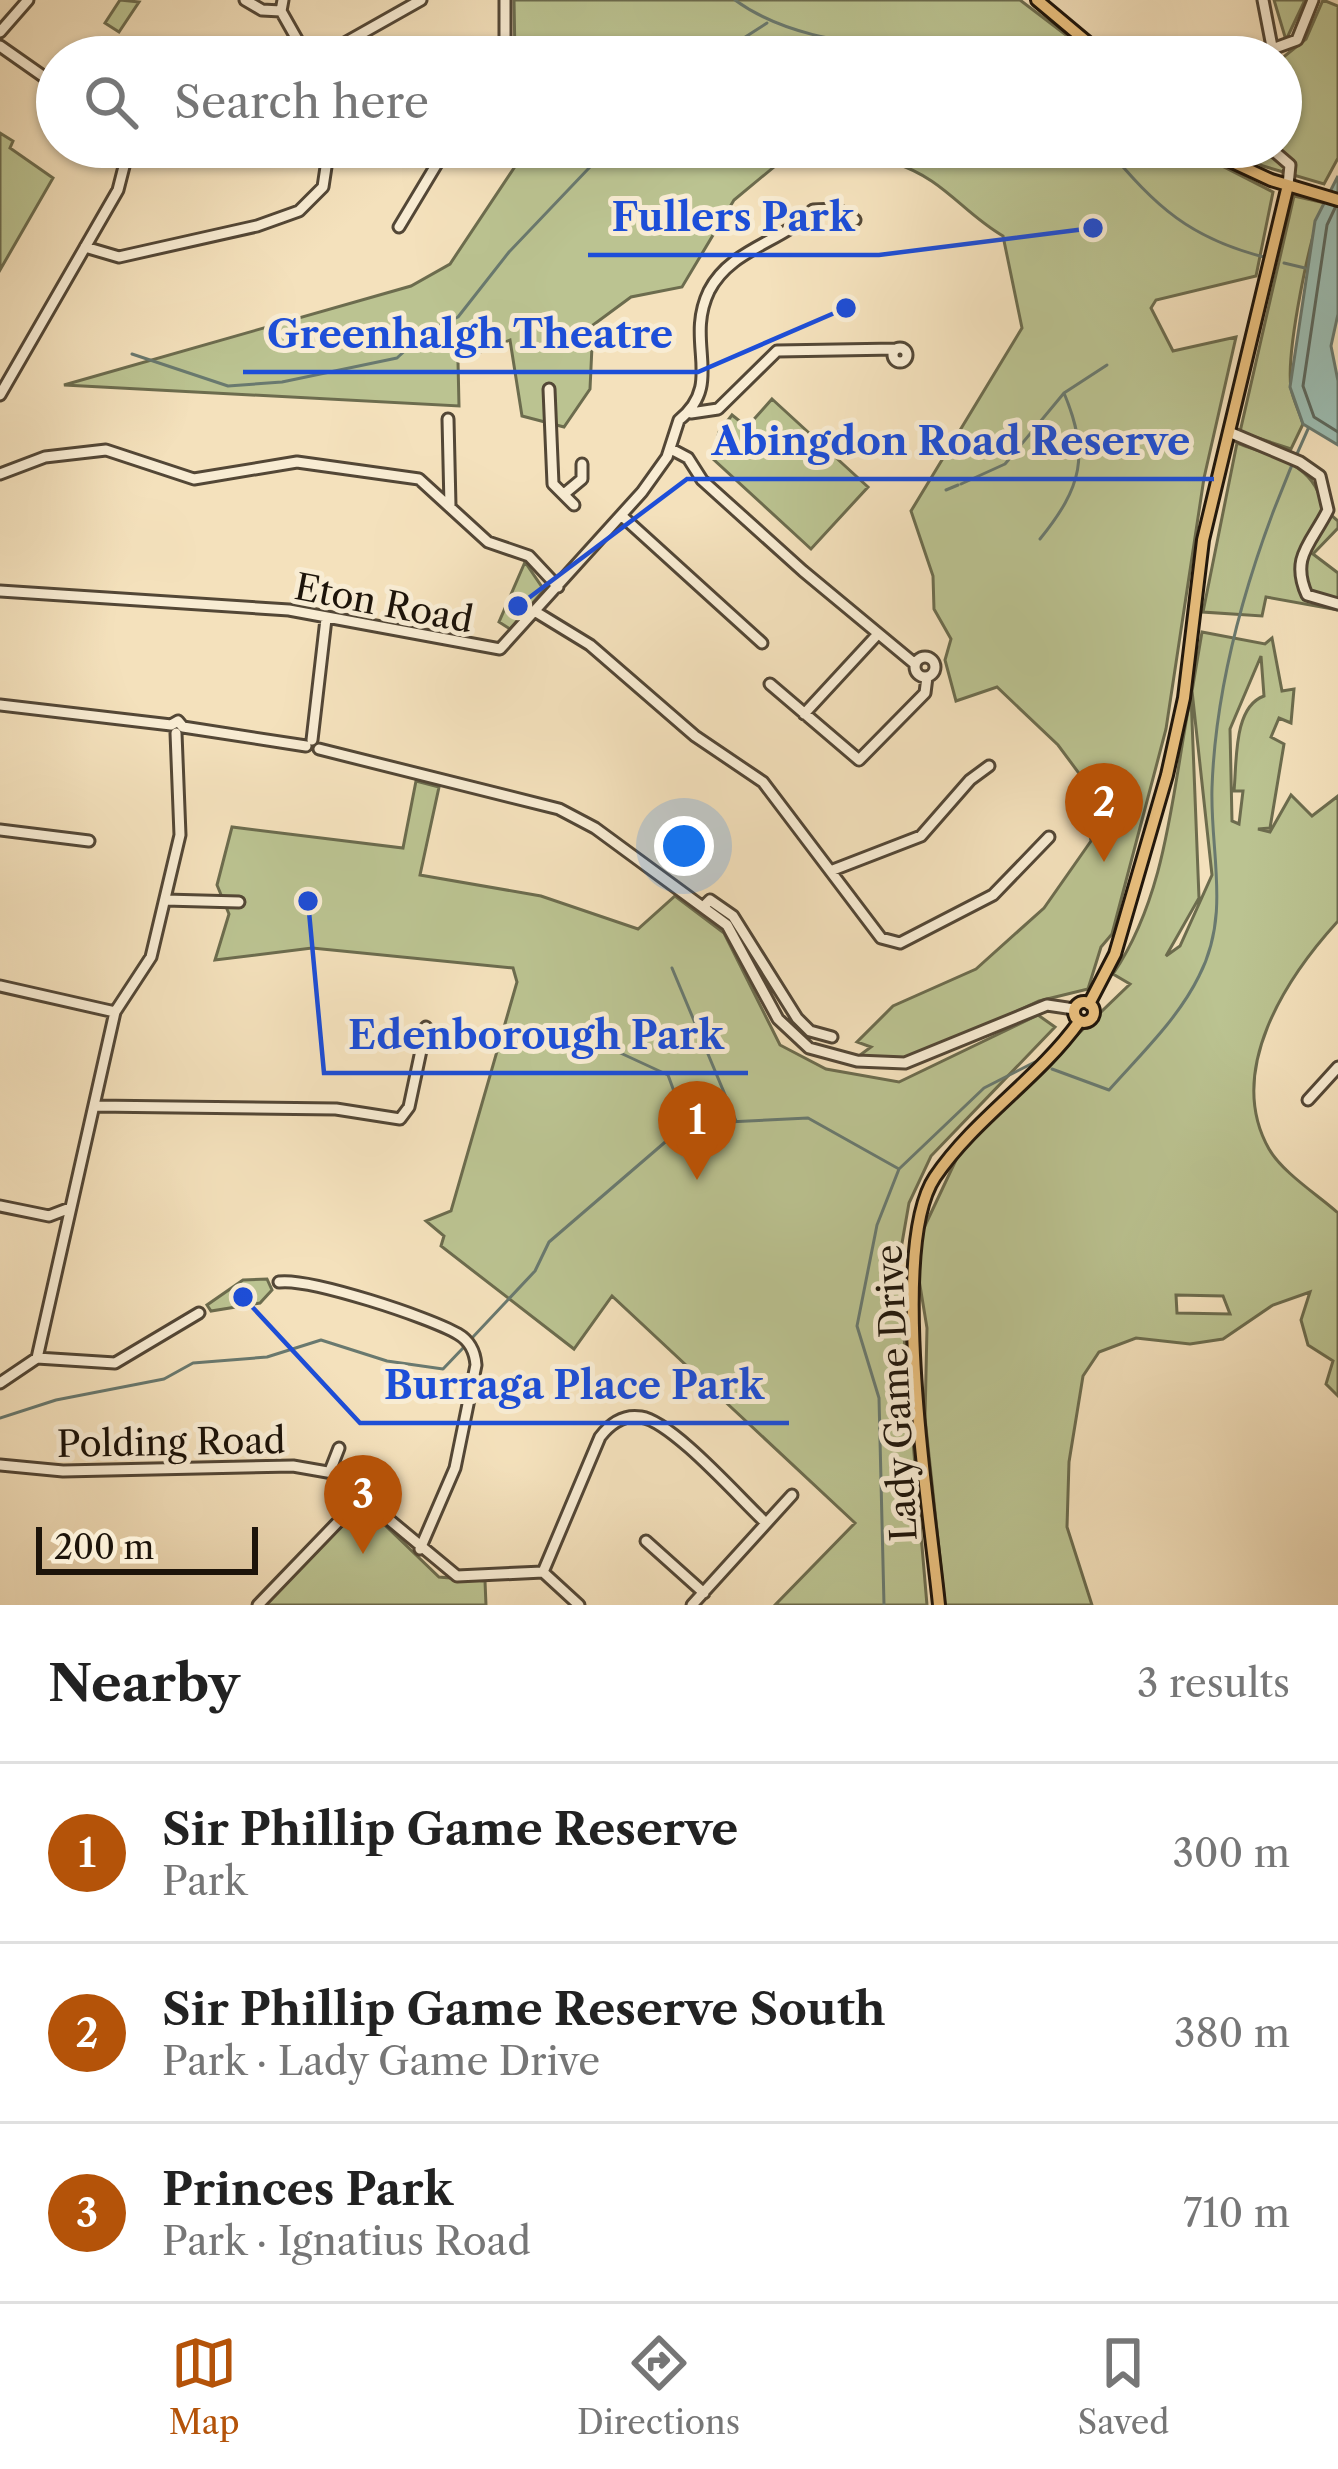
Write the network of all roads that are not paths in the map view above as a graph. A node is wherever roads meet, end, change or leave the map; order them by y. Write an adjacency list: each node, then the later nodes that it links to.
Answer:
1 (28, 0): 9 (street)
2 (245, 0): 8 (street)
3 (421, 0): 11 (street)
4 (505, 0): 12 (street)
5 (1036, 0): 13 (main road)
6 (1263, 0): 14 (street)
7 (1313, 0): 15 (street)
8 (282, 5): 10 (street)
9 (0, 32)
10 (297, 36)
11 (357, 36)
12 (505, 36)
13 (1080, 36)
14 (1271, 36)
15 (1299, 36)
16 (0, 46): 17 (street)
17 (36, 71)
18 (123, 168): 27 (street)
19 (326, 168): 27 (street)
20 (434, 168): 26 (street)
21 (1250, 168): 23 (main road)
22 (1290, 168): 23 (street)
23 (1288, 184): 24 (main road); 33 (main road)
24 (1338, 200)
25 (855, 220): 31 (street, Eton Road)
26 (399, 227)
27 (85, 247): 30 (street)
28 (896, 349): 31 (street)
29 (549, 389): 37 (street)
30 (0, 395)
31 (691, 413): 34 (street, Eton Road)
32 (448, 419): 39 (street)
33 (1229, 433): 43 (street); 62 (main road)
34 (671, 449): 40 (street, Eton Road); 46 (street)
35 (582, 464): 37 (street)
36 (0, 474): 39 (street)
37 (563, 494): 38 (street)
38 (574, 505)
39 (450, 506): 41 (street)
40 (622, 516): 41 (street, Eton Road); 47 (street)
41 (558, 587): 44 (street, Eton Road)
42 (0, 591): 45 (street, Eton Road)
43 (1338, 604)
44 (536, 612): 45 (street, Eton Road); 57 (street)
45 (326, 619): 52 (street)
46 (877, 635): 50 (street); 50 (street)
47 (762, 644)
48 (770, 684): 50 (street)
49 (0, 705): 51 (street)
50 (804, 714)
51 (177, 728): 52 (street); 58 (street)
52 (312, 745): 60 (street)
53 (989, 766): 57 (street)
54 (0, 830): 56 (street)
55 (1049, 837): 57 (street)
56 (89, 841)
57 (833, 870)
58 (165, 900): 59 (street); 64 (street)
59 (239, 902)
60 (705, 905): 63 (street); 67 (street)
61 (0, 986): 64 (street)
62 (1089, 1004): 63 (main road); 65 (main road, Lady Game Drive)
63 (1074, 1009): 65 (main road)
64 (115, 1012): 70 (street)
65 (1079, 1022): 90 (main road, Lady Game Drive)
66 (426, 1027): 70 (street)
67 (832, 1036)
68 (1338, 1066): 69 (street)
69 (1308, 1100)
70 (95, 1106): 72 (street)
71 (0, 1206): 72 (street)
72 (70, 1208): 75 (street)
73 (279, 1282): 84 (street)
74 (200, 1313): 75 (street)
75 (37, 1358): 76 (street)
76 (0, 1383)
77 (339, 1448): 79 (street)
78 (0, 1466): 79 (street, Polding Road)
79 (330, 1471): 81 (street, Polding Road)
80 (792, 1495): 82 (street)
81 (362, 1497): 84 (street, Polding Road); 87 (street)
82 (766, 1523): 85 (street); 86 (street)
83 (646, 1541): 86 (street)
84 (420, 1549): 85 (street, Polding Road)
85 (542, 1572): 88 (street)
86 (704, 1593): 89 (street)
87 (258, 1605)
88 (579, 1605)
89 (692, 1605)
90 (939, 1605)

